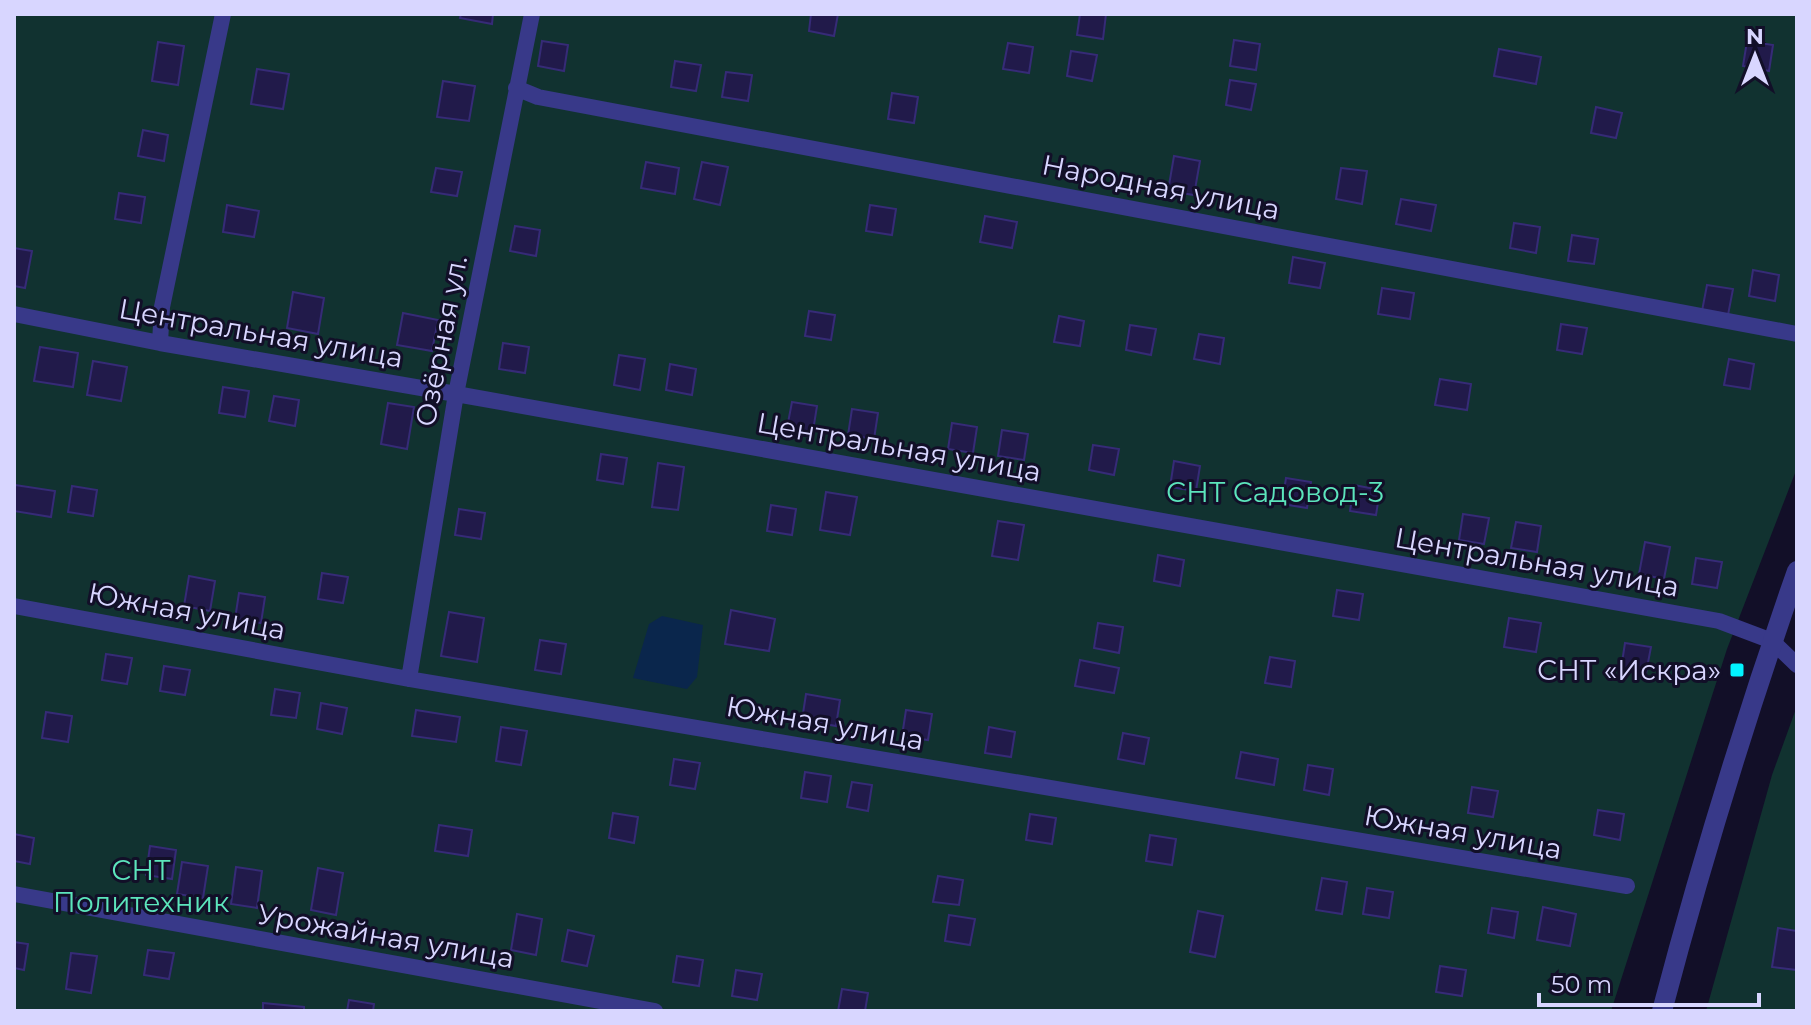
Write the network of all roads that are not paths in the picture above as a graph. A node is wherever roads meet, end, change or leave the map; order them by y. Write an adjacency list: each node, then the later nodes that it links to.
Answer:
1 (223, 14): 6 (lane)
2 (532, 14): 3 (lane, Озёрная ул.)
3 (516, 88): 5 (lane, Народная улица); 7 (lane, Озёрная ул.)
4 (14, 314): 6 (lane, Центральная улица)
5 (1797, 334)
6 (160, 343): 7 (lane, Центральная улица)
7 (456, 394): 10 (lane, Центральная улица); 12 (lane, Озёрная ул.)
8 (1797, 571): 10 (street)
9 (14, 606): 12 (lane, Южная улица)
10 (1772, 641): 11 (lane); 16 (street)
11 (1797, 665)
12 (409, 679): 13 (lane, Южная улица)
13 (1627, 886)
14 (14, 894): 15 (lane, Урожайная улица)
15 (655, 1011)
16 (1662, 1011)

